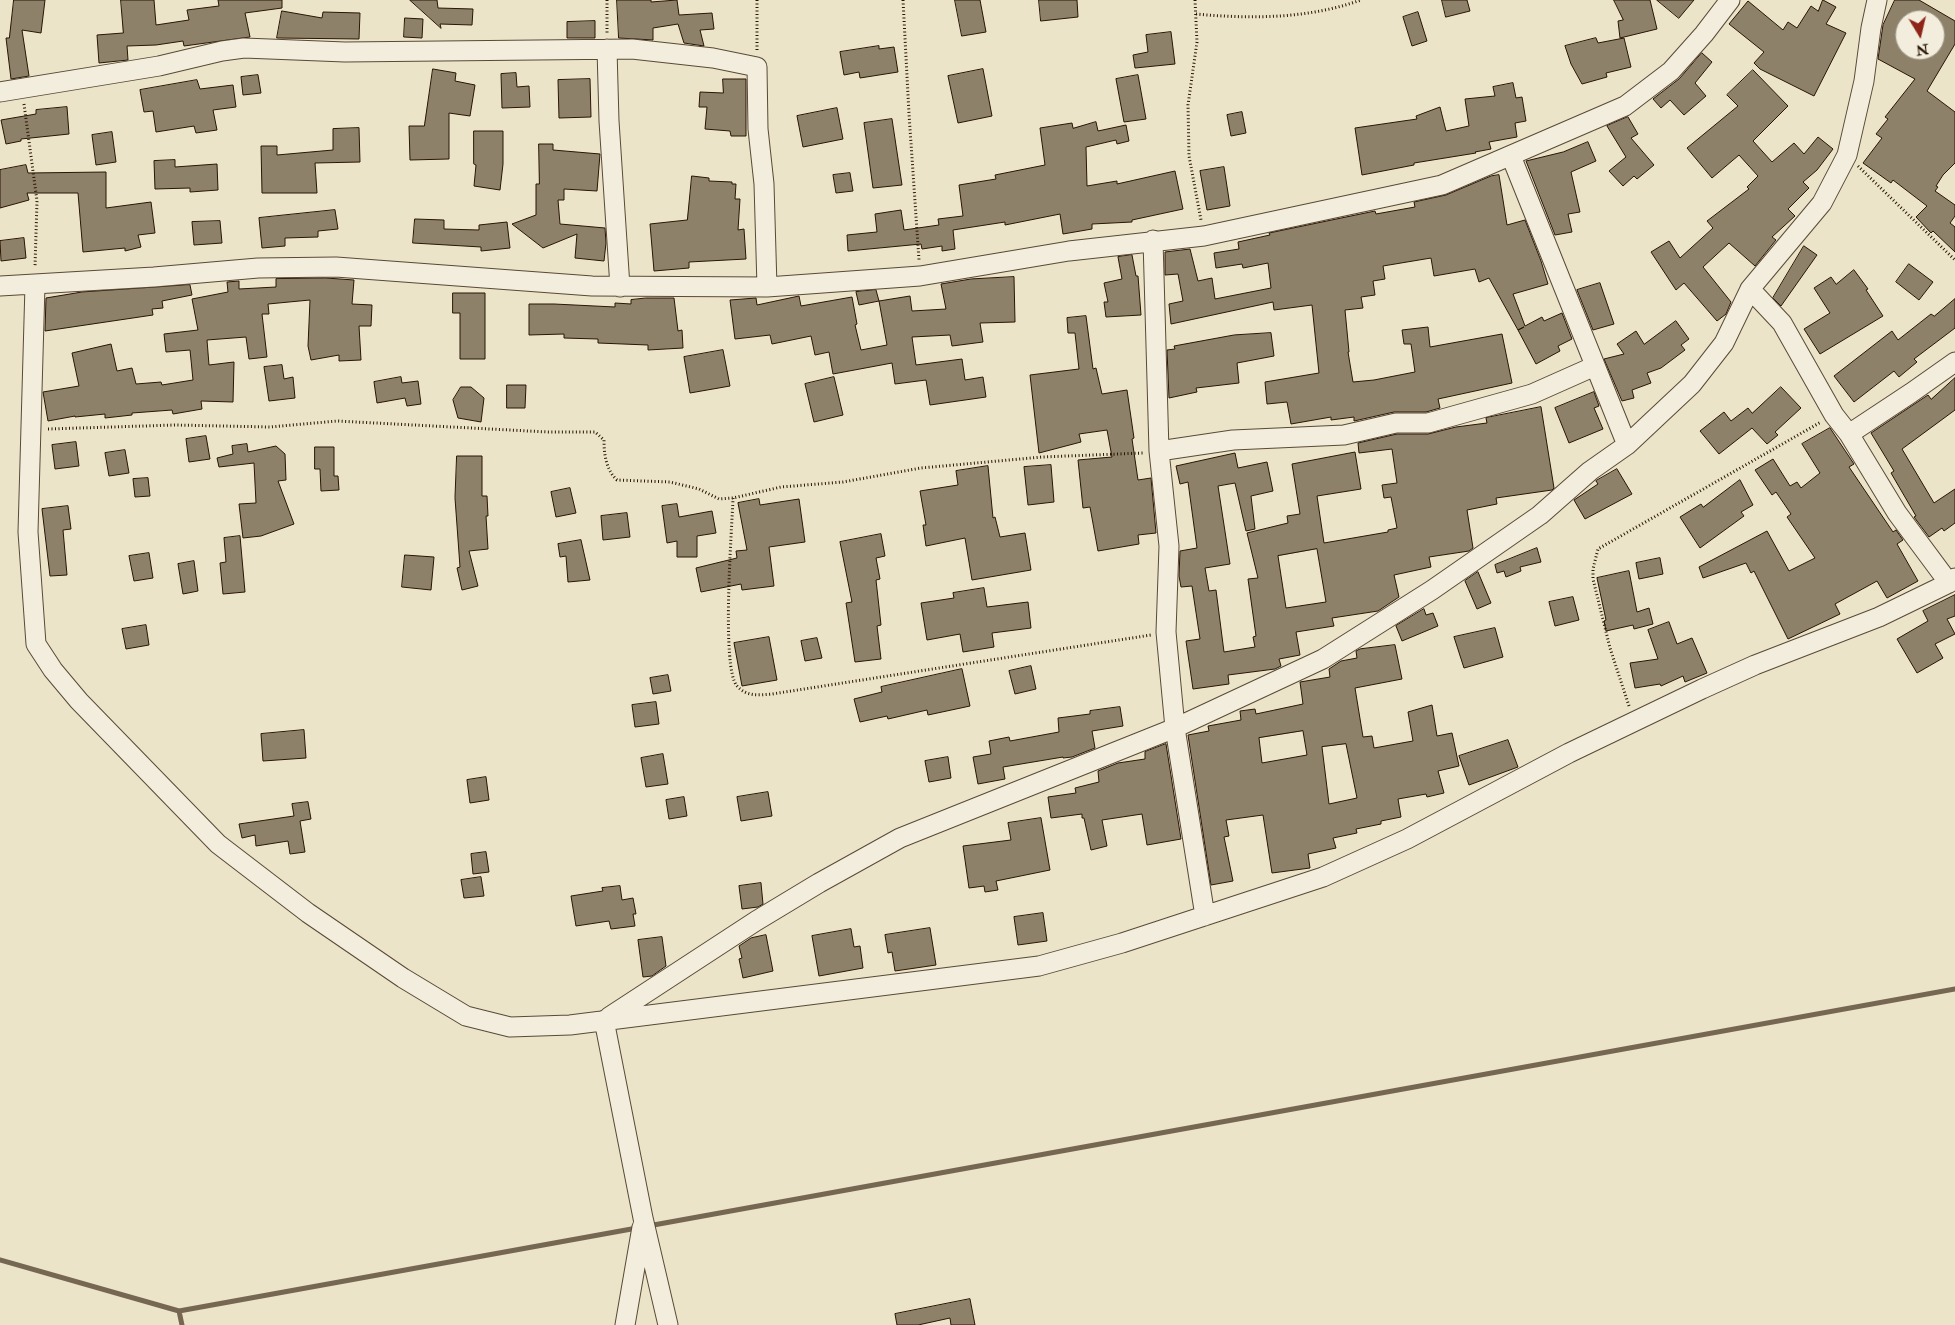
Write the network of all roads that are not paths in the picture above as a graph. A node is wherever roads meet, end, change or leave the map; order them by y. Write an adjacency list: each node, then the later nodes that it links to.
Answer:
1 (1730, 0): 5 (street)
2 (1877, 0): 11 (street)
3 (607, 49): 4 (street); 9 (street); 10 (street)
4 (0, 92)
5 (1511, 156): 6 (street); 13 (street)
6 (1153, 240): 10 (street); 16 (street)
7 (35, 285): 8 (street); 9 (street); 20 (street)
8 (0, 286)
9 (620, 287): 10 (street)
10 (767, 287)
11 (1750, 289): 14 (street); 15 (street)
12 (1955, 362): 14 (street)
13 (1595, 366): 15 (street); 16 (street)
14 (1849, 434): 17 (street)
15 (1627, 445): 18 (street)
16 (1159, 451): 18 (street)
17 (1952, 581): 19 (street)
18 (1175, 728): 19 (street); 20 (street)
19 (1205, 916): 20 (street)
20 (604, 1020): 21 (street)
21 (643, 1218): 22 (street); 23 (street)
22 (625, 1325)
23 (668, 1325)

